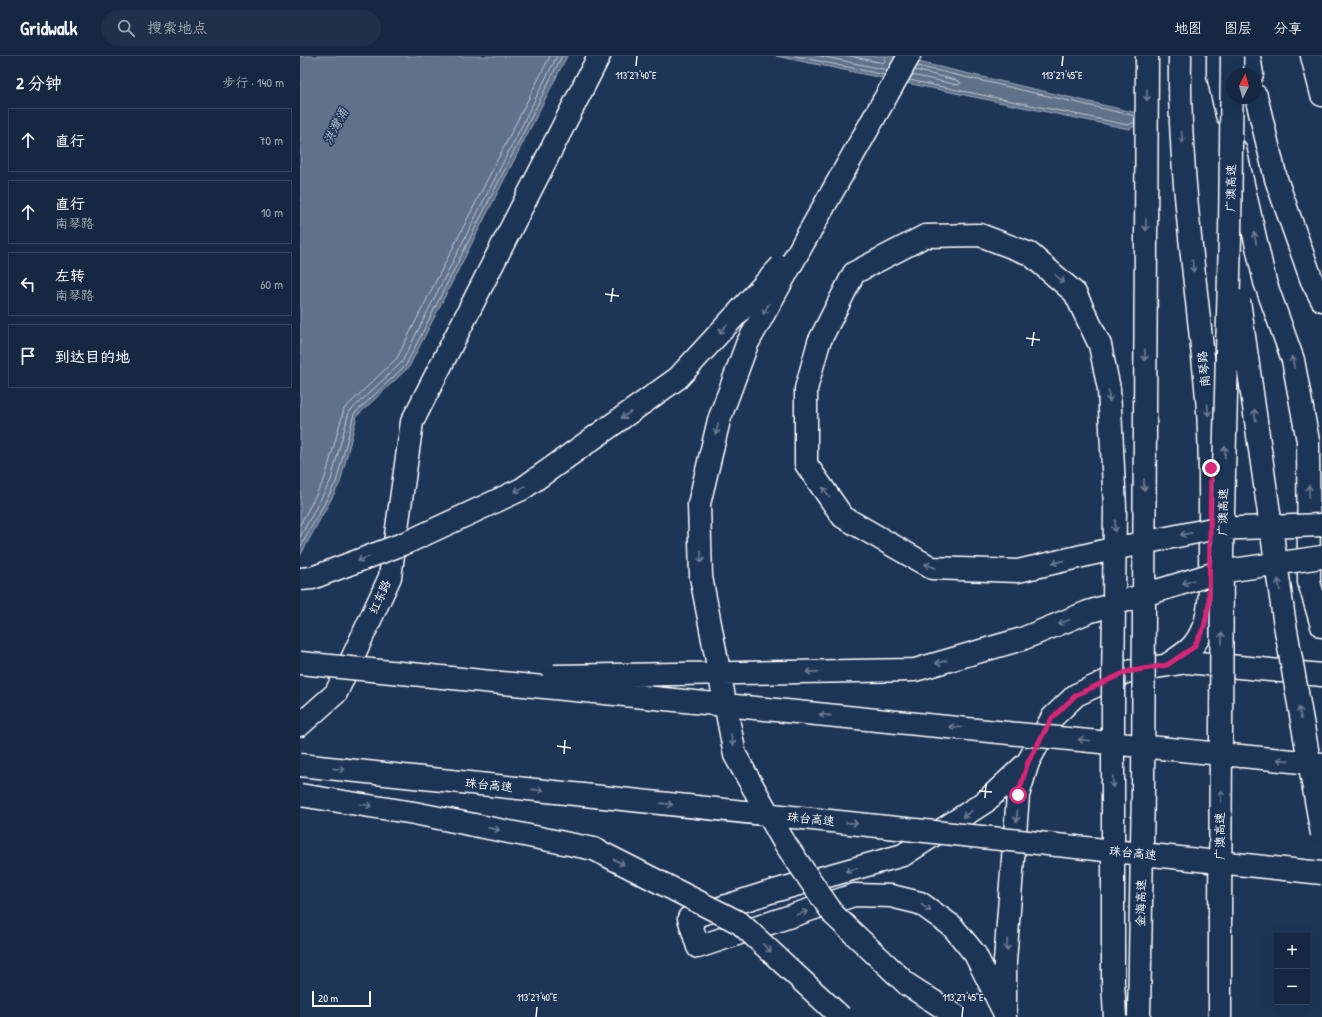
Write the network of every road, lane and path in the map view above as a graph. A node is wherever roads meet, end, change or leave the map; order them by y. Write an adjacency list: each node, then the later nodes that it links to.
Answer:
1 (599, 56): 23 (main road, 红东路)
2 (909, 56): 13 (main road)
3 (1147, 56): 34 (main road, 金海高速, one-way to 34, bridge)
4 (1180, 56): 20 (main road, 南琴路, one-way to 20)
5 (1218, 56): 18 (main road, one-way to 5)
6 (1232, 56): 12 (main road, 广澳高速, bridge)
7 (1249, 56): 9 (main road)
8 (1312, 56): 10 (main road)
9 (1251, 68)
10 (1322, 95)
11 (1258, 104): 14 (main road)
12 (1230, 236): 28 (main road, one-way to 12, bridge); 35 (main road, 广澳高速, one-way to 12, bridge)
13 (806, 238): 17 (main road, one-way to 17, bridge); 32 (main road, one-way to 32, bridge)
14 (1322, 300)
15 (1322, 525): 33 (main road, one-way to 33, bridge)
16 (1322, 556): 22 (main road, one-way to 22, bridge)
17 (300, 579)
18 (1322, 626)
19 (300, 663): 22 (main road, bridge)
20 (1167, 665): 21 (main road); 24 (main road)
21 (1322, 675)
22 (449, 678): 25 (main road, one-way to 22, bridge)
23 (300, 725)
24 (1028, 762): 30 (main road, one-way to 30); 30 (main road, one-way to 30)
25 (1322, 764)
26 (300, 765): 29 (main road, 珠台高速, one-way to 29, bridge)
27 (300, 795): 31 (main road, one-way to 31, bridge)
28 (1322, 834)
29 (1322, 874)
30 (1005, 1014)
31 (841, 1017)
32 (958, 1017)
33 (1115, 1017)
34 (1139, 1017)
35 (1220, 1017)

